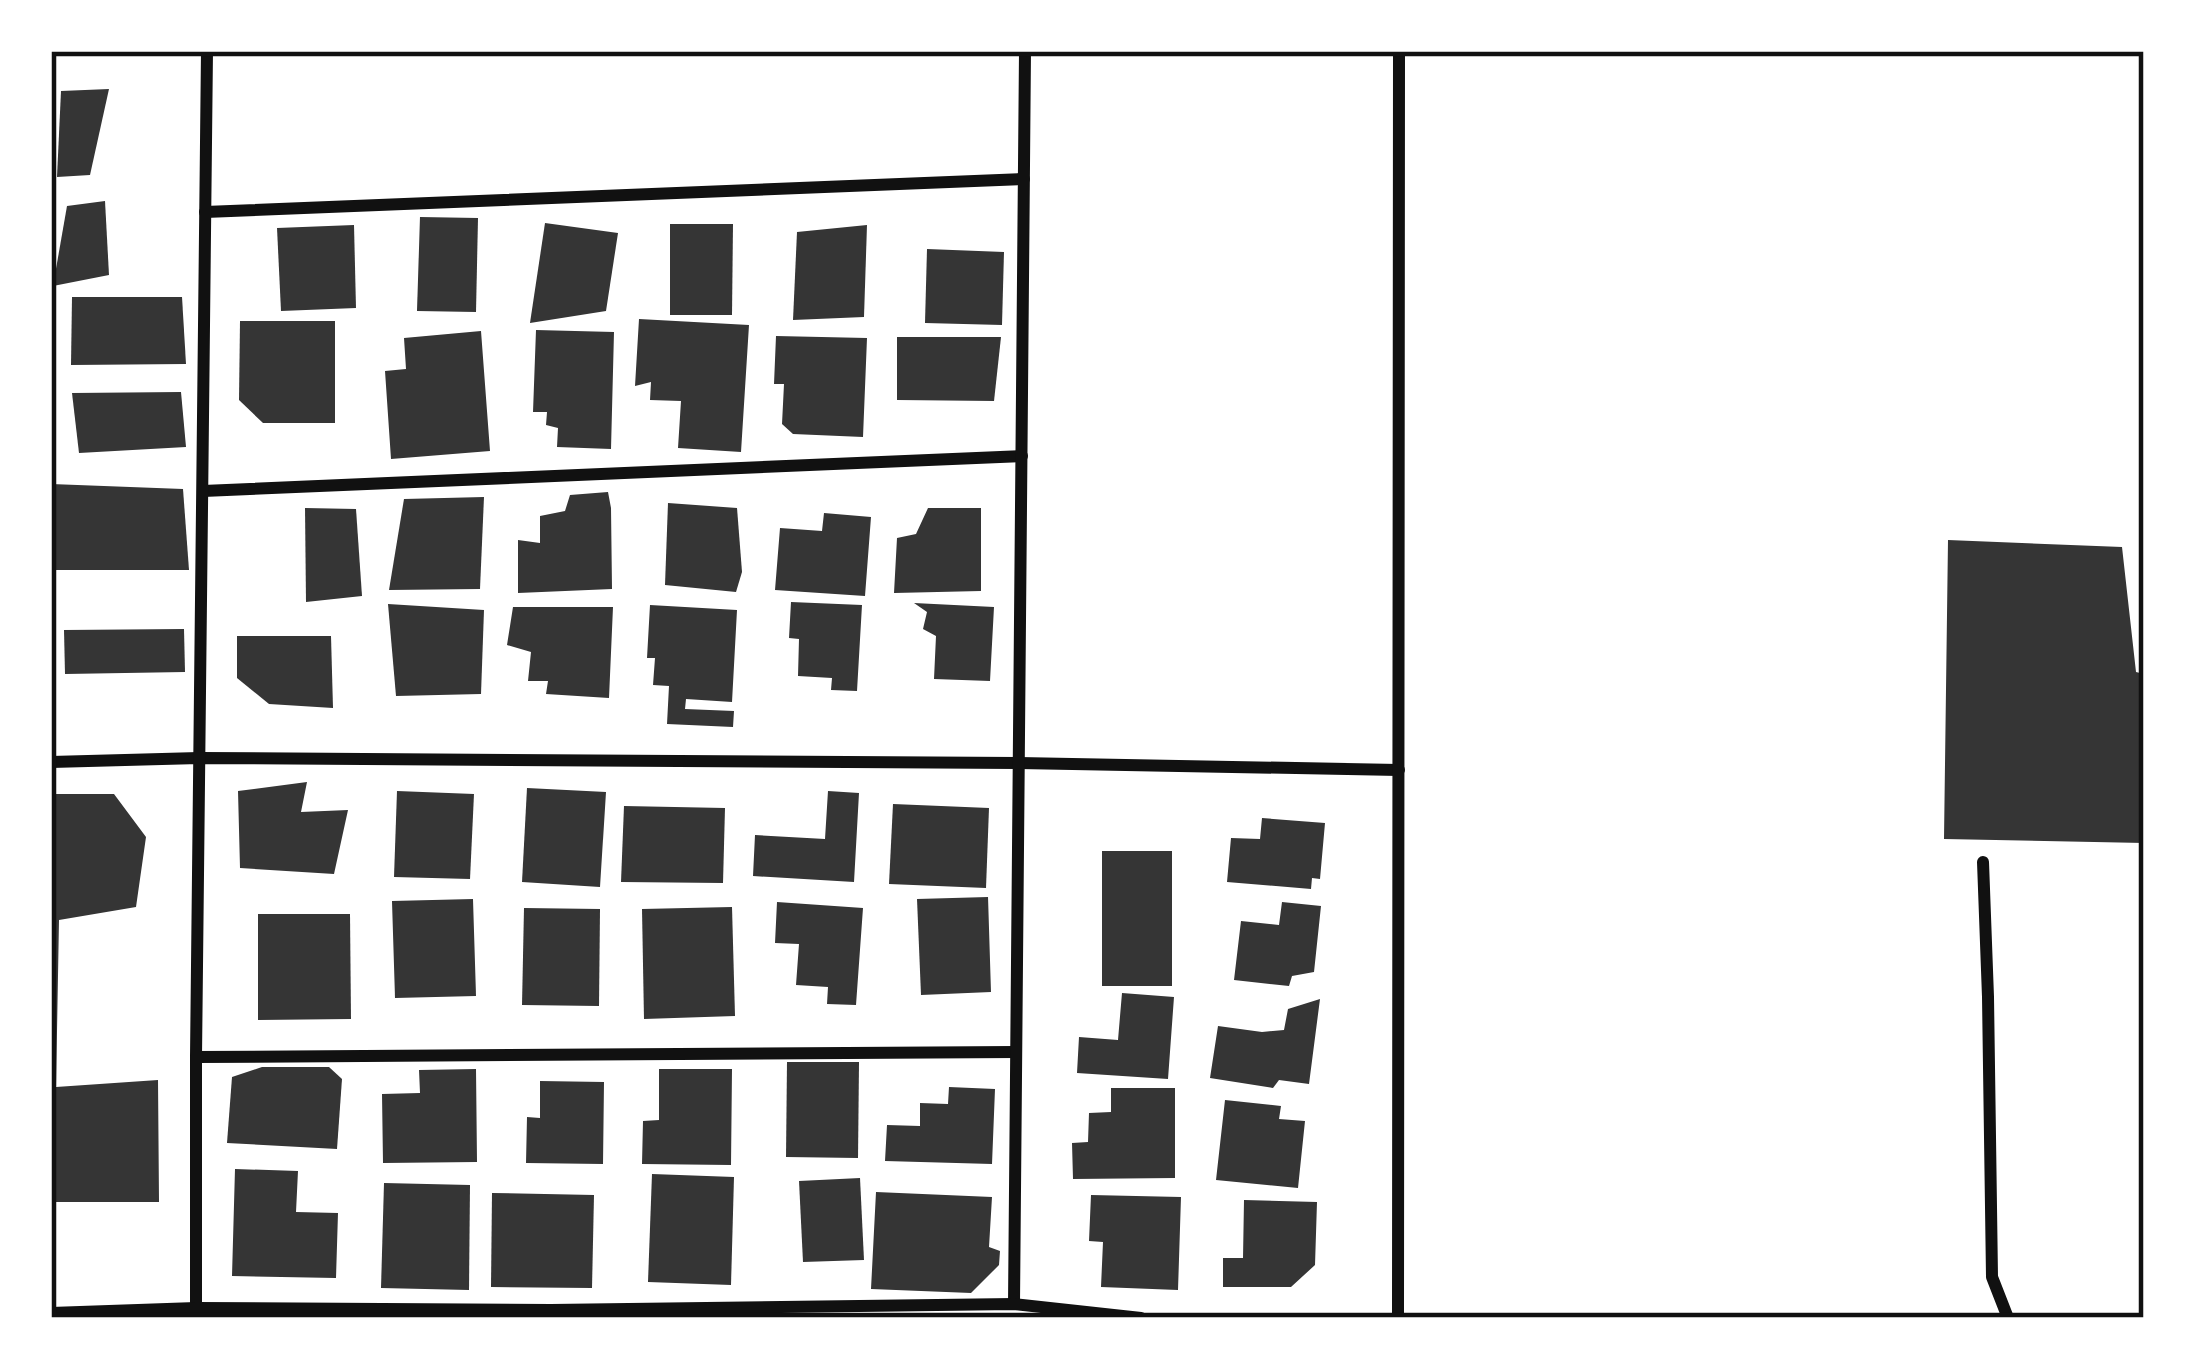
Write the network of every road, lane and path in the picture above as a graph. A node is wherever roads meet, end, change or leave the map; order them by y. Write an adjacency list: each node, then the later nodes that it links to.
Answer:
1 (207, 51): 5 (street)
2 (1025, 51): 4 (street)
3 (1399, 51): 11 (street)
4 (1024, 179): 5 (street); 6 (street)
5 (205, 212): 7 (street)
6 (1022, 456): 7 (street); 10 (street)
7 (202, 491): 8 (street)
8 (199, 758): 9 (street); 10 (street); 14 (street)
9 (51, 761)
10 (1019, 763): 11 (street); 13 (street)
11 (1399, 770): 19 (street)
12 (1983, 862): 20 (street)
13 (1016, 1052): 14 (street); 15 (street)
14 (196, 1057): 16 (street)
15 (1014, 1304): 16 (street); 18 (street)
16 (196, 1308): 17 (street)
17 (51, 1313)
18 (1141, 1318)
19 (1398, 1318)
20 (2008, 1318)

